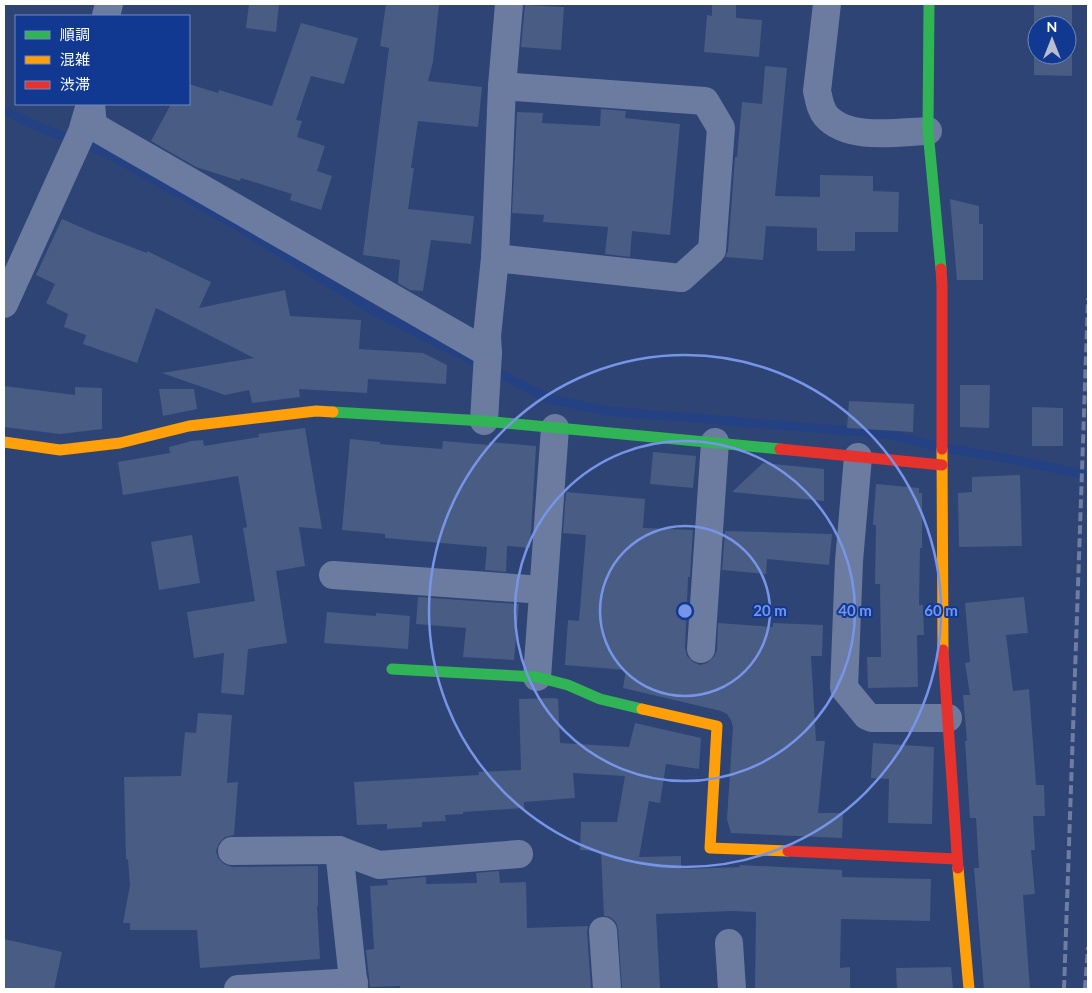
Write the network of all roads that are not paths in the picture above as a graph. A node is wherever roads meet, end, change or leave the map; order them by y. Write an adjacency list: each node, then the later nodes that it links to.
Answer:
1 (509, 4): 4 (street)
2 (828, 4): 7 (street)
3 (929, 4): 7 (street)
4 (502, 86): 9 (street); 9 (street)
5 (91, 105): 8 (street)
6 (91, 105): 11 (street)
7 (928, 131): 17 (street)
8 (14, 256): 10 (street)
9 (494, 258): 11 (street)
10 (4, 304)
11 (487, 364): 12 (street)
12 (484, 421): 13 (street); 14 (street)
13 (555, 428): 15 (street); 19 (street)
14 (4, 442)
15 (714, 442): 16 (street); 20 (street)
16 (858, 457): 17 (street); 23 (street)
17 (942, 465): 23 (street)
18 (333, 575): 19 (street)
19 (543, 590): 22 (street)
20 (701, 649)
21 (392, 669): 22 (street)
22 (537, 677): 27 (street)
23 (948, 718): 27 (street)
24 (339, 850): 25 (street); 26 (street); 30 (street)
25 (232, 852)
26 (519, 854)
27 (957, 858): 34 (street)
28 (603, 931): 32 (street)
29 (729, 943): 33 (street)
30 (354, 986): 31 (street)
31 (238, 989)
32 (607, 989)
33 (732, 989)
34 (970, 989)

